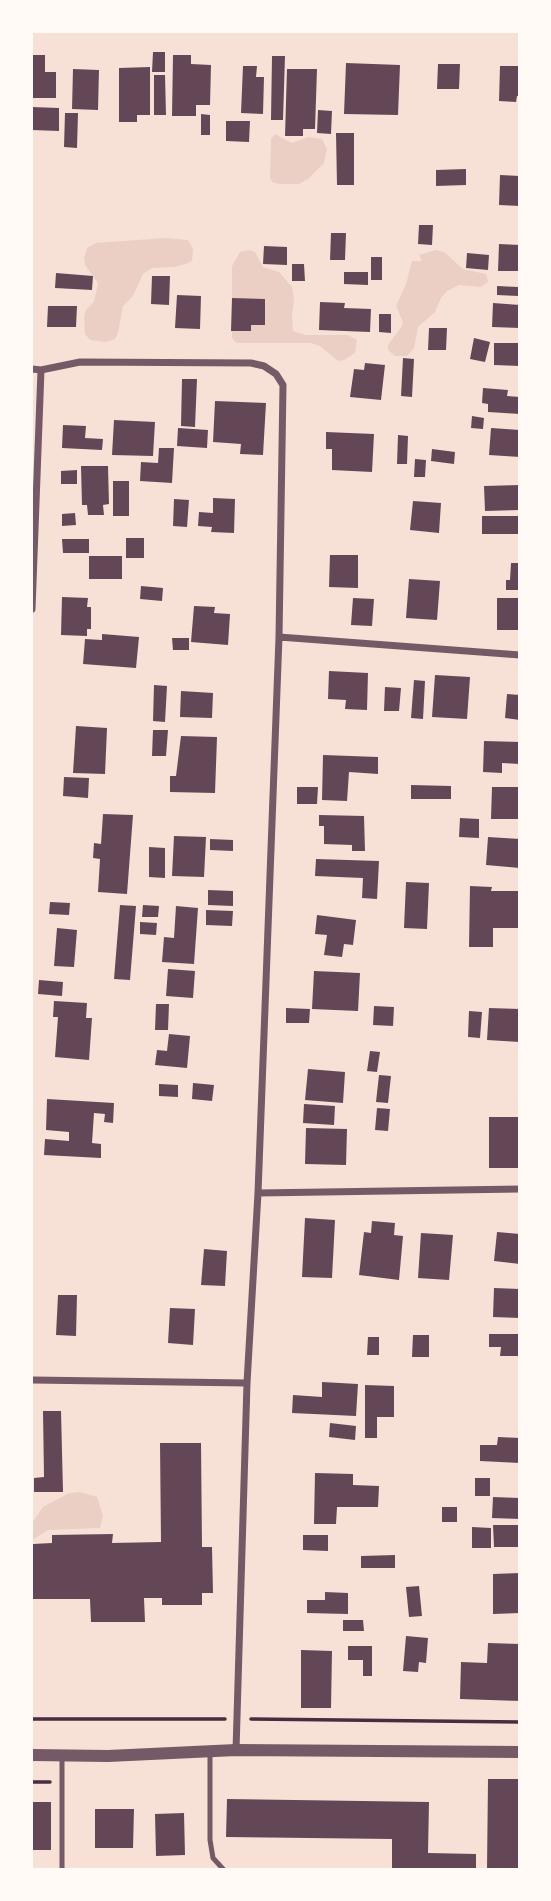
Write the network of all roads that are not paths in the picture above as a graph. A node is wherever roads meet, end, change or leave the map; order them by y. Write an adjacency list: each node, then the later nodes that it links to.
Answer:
1 (32, 369): 2 (street)
2 (41, 370): 3 (street); 4 (street)
3 (32, 609)
4 (279, 638): 5 (street); 7 (street)
5 (520, 655)
6 (520, 1189): 7 (street)
7 (258, 1193): 9 (street)
8 (32, 1380): 9 (street)
9 (247, 1383): 10 (street)
10 (236, 1750): 11 (street); 12 (street)
11 (210, 1751): 14 (street); 16 (lane)
12 (520, 1752)
13 (32, 1755): 14 (street)
14 (62, 1755): 15 (lane)
15 (62, 1870)
16 (224, 1870)

